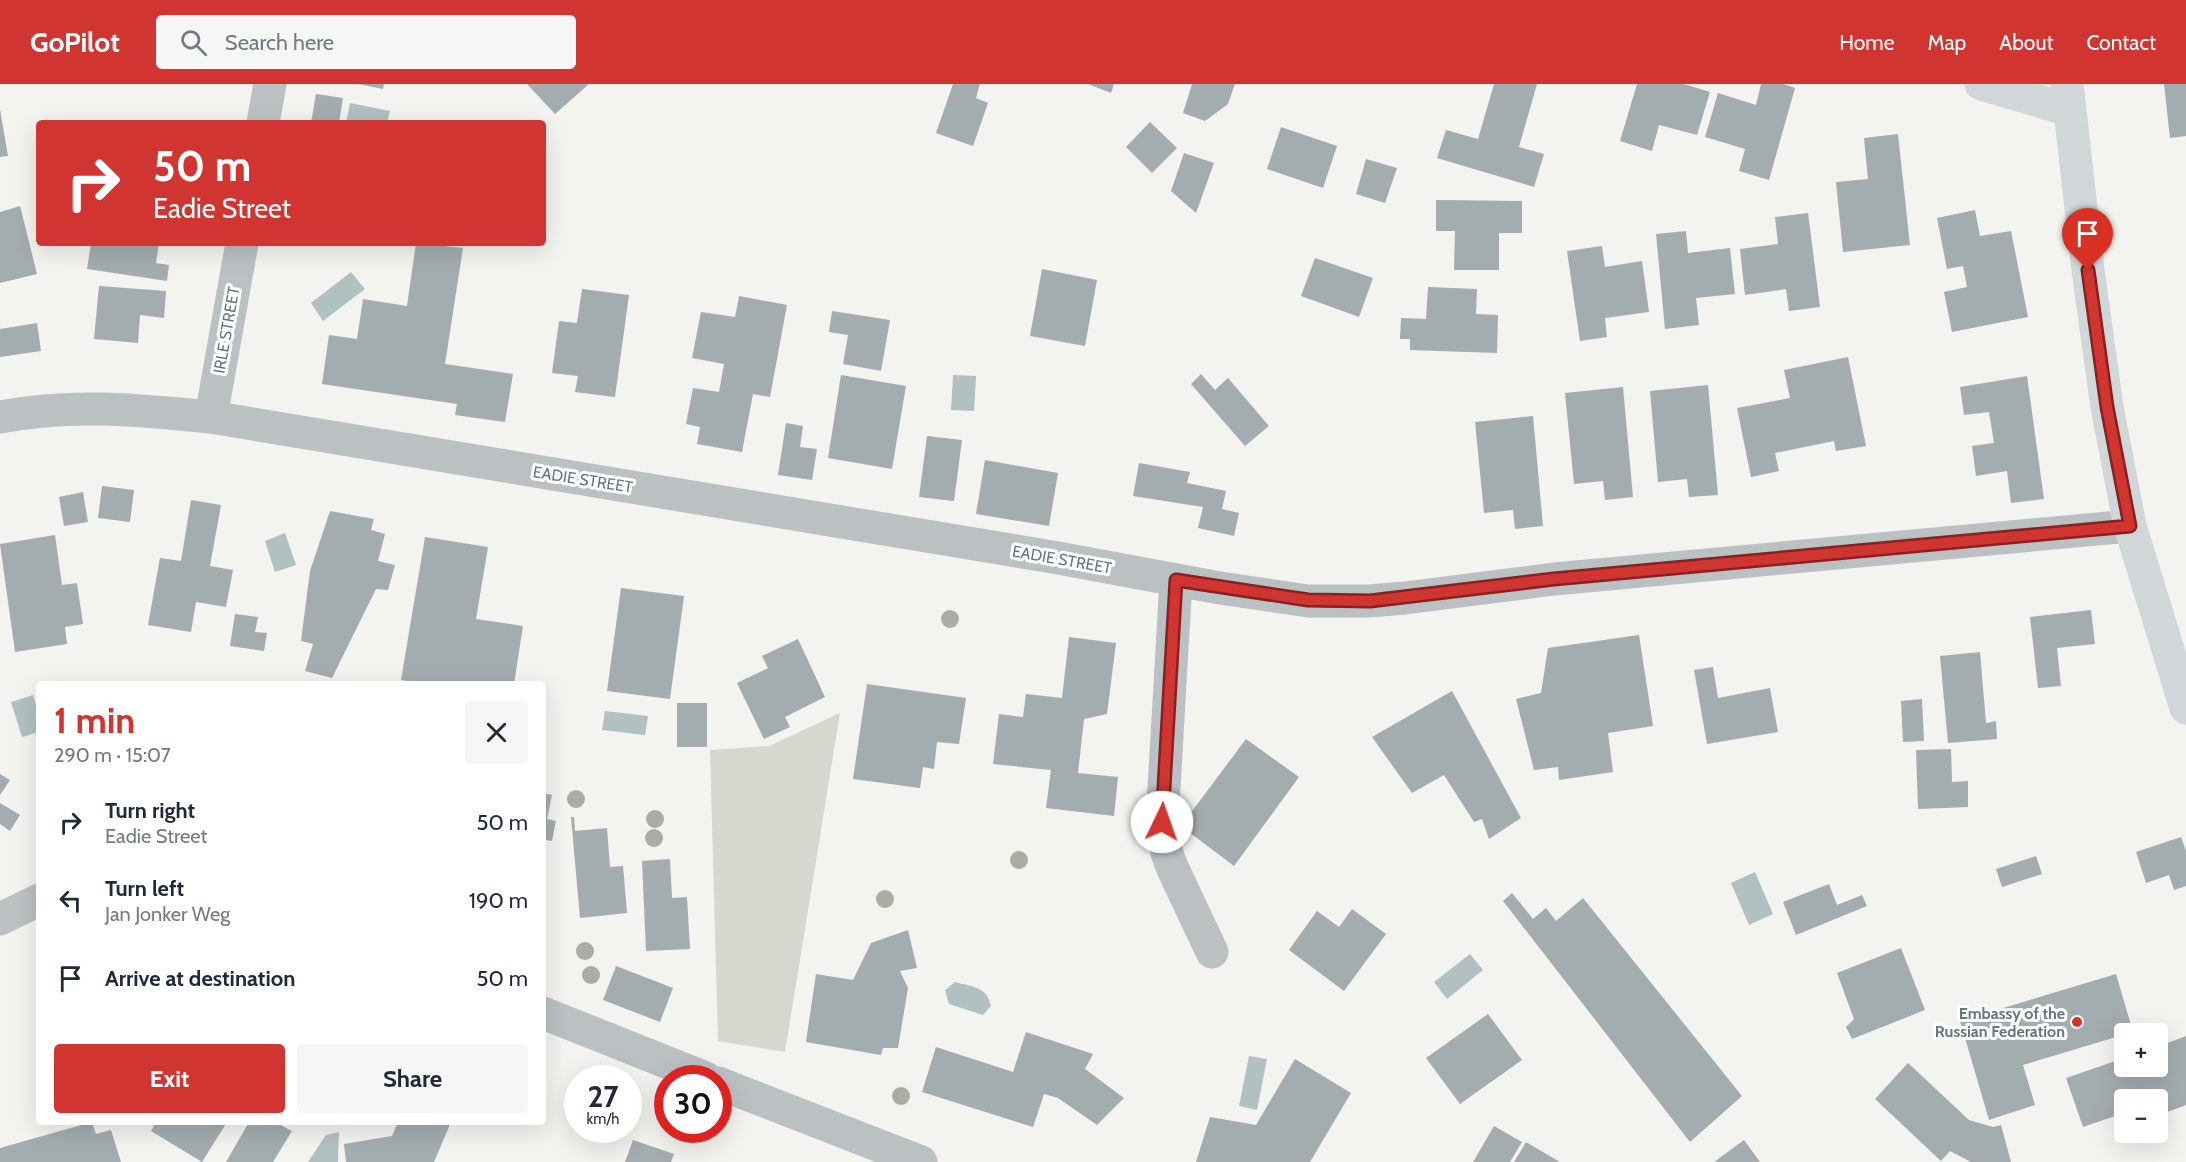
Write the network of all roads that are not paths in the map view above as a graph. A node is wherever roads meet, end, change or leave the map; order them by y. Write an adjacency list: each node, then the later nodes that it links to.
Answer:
1 (270, 84): 4 (street)
2 (1981, 84): 3 (main road)
3 (2068, 97): 8 (main road)
4 (264, 120)
5 (241, 246): 7 (street, IRLE STREET)
6 (0, 417): 7 (street, EADIE STREET)
7 (211, 417): 9 (street, EADIE STREET)
8 (2130, 526): 9 (street, EADIE STREET); 10 (main road)
9 (1176, 580): 13 (street)
10 (2186, 708)
11 (36, 901): 12 (street)
12 (0, 919)
13 (1212, 952)
14 (546, 1014): 15 (street)
15 (673, 1065)
16 (732, 1088): 17 (street)
17 (921, 1162)

